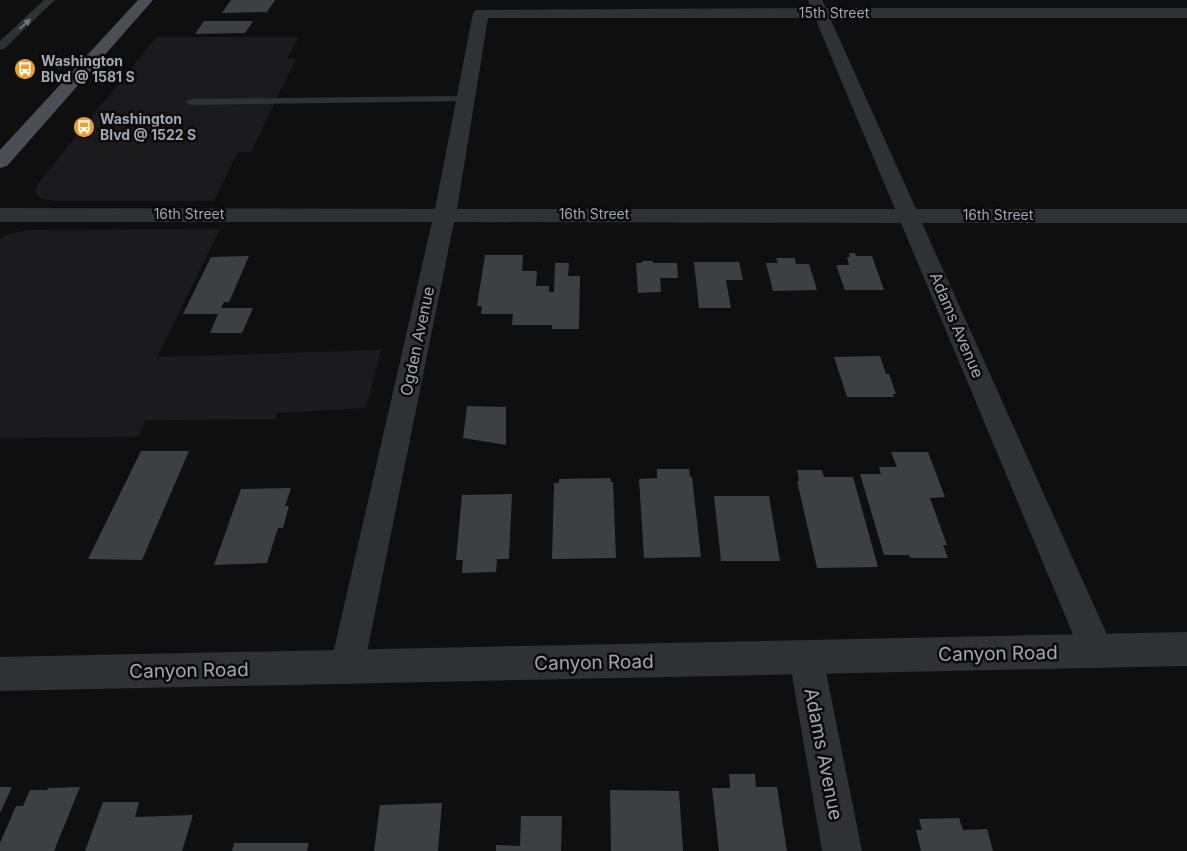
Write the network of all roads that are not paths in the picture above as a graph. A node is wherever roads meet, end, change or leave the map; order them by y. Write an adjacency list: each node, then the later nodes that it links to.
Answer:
1 (50, 0): 6 (lane, one-way to 1)
2 (146, 0): 9 (main road)
3 (818, 6): 4 (street, 15th Street); 5 (street, 15th Street); 12 (street, Adams Avenue)
4 (481, 13): 7 (street, Ogden Avenue)
5 (1187, 13)
6 (0, 46)
7 (466, 99): 8 (lane); 11 (street, Ogden Avenue)
8 (191, 102)
9 (0, 162)
10 (0, 214): 11 (street, 16th Street)
11 (445, 214): 12 (street, 16th Street); 17 (street, Ogden Avenue)
12 (908, 214): 13 (street, 16th Street); 15 (street, Adams Avenue)
13 (1187, 216)
14 (1187, 649): 15 (street, Canyon Road)
15 (1097, 651): 16 (street, Canyon Road)
16 (806, 657): 17 (street, Canyon Road); 19 (street, Adams Avenue)
17 (347, 667): 18 (street, Canyon Road)
18 (0, 674)
19 (842, 851)

